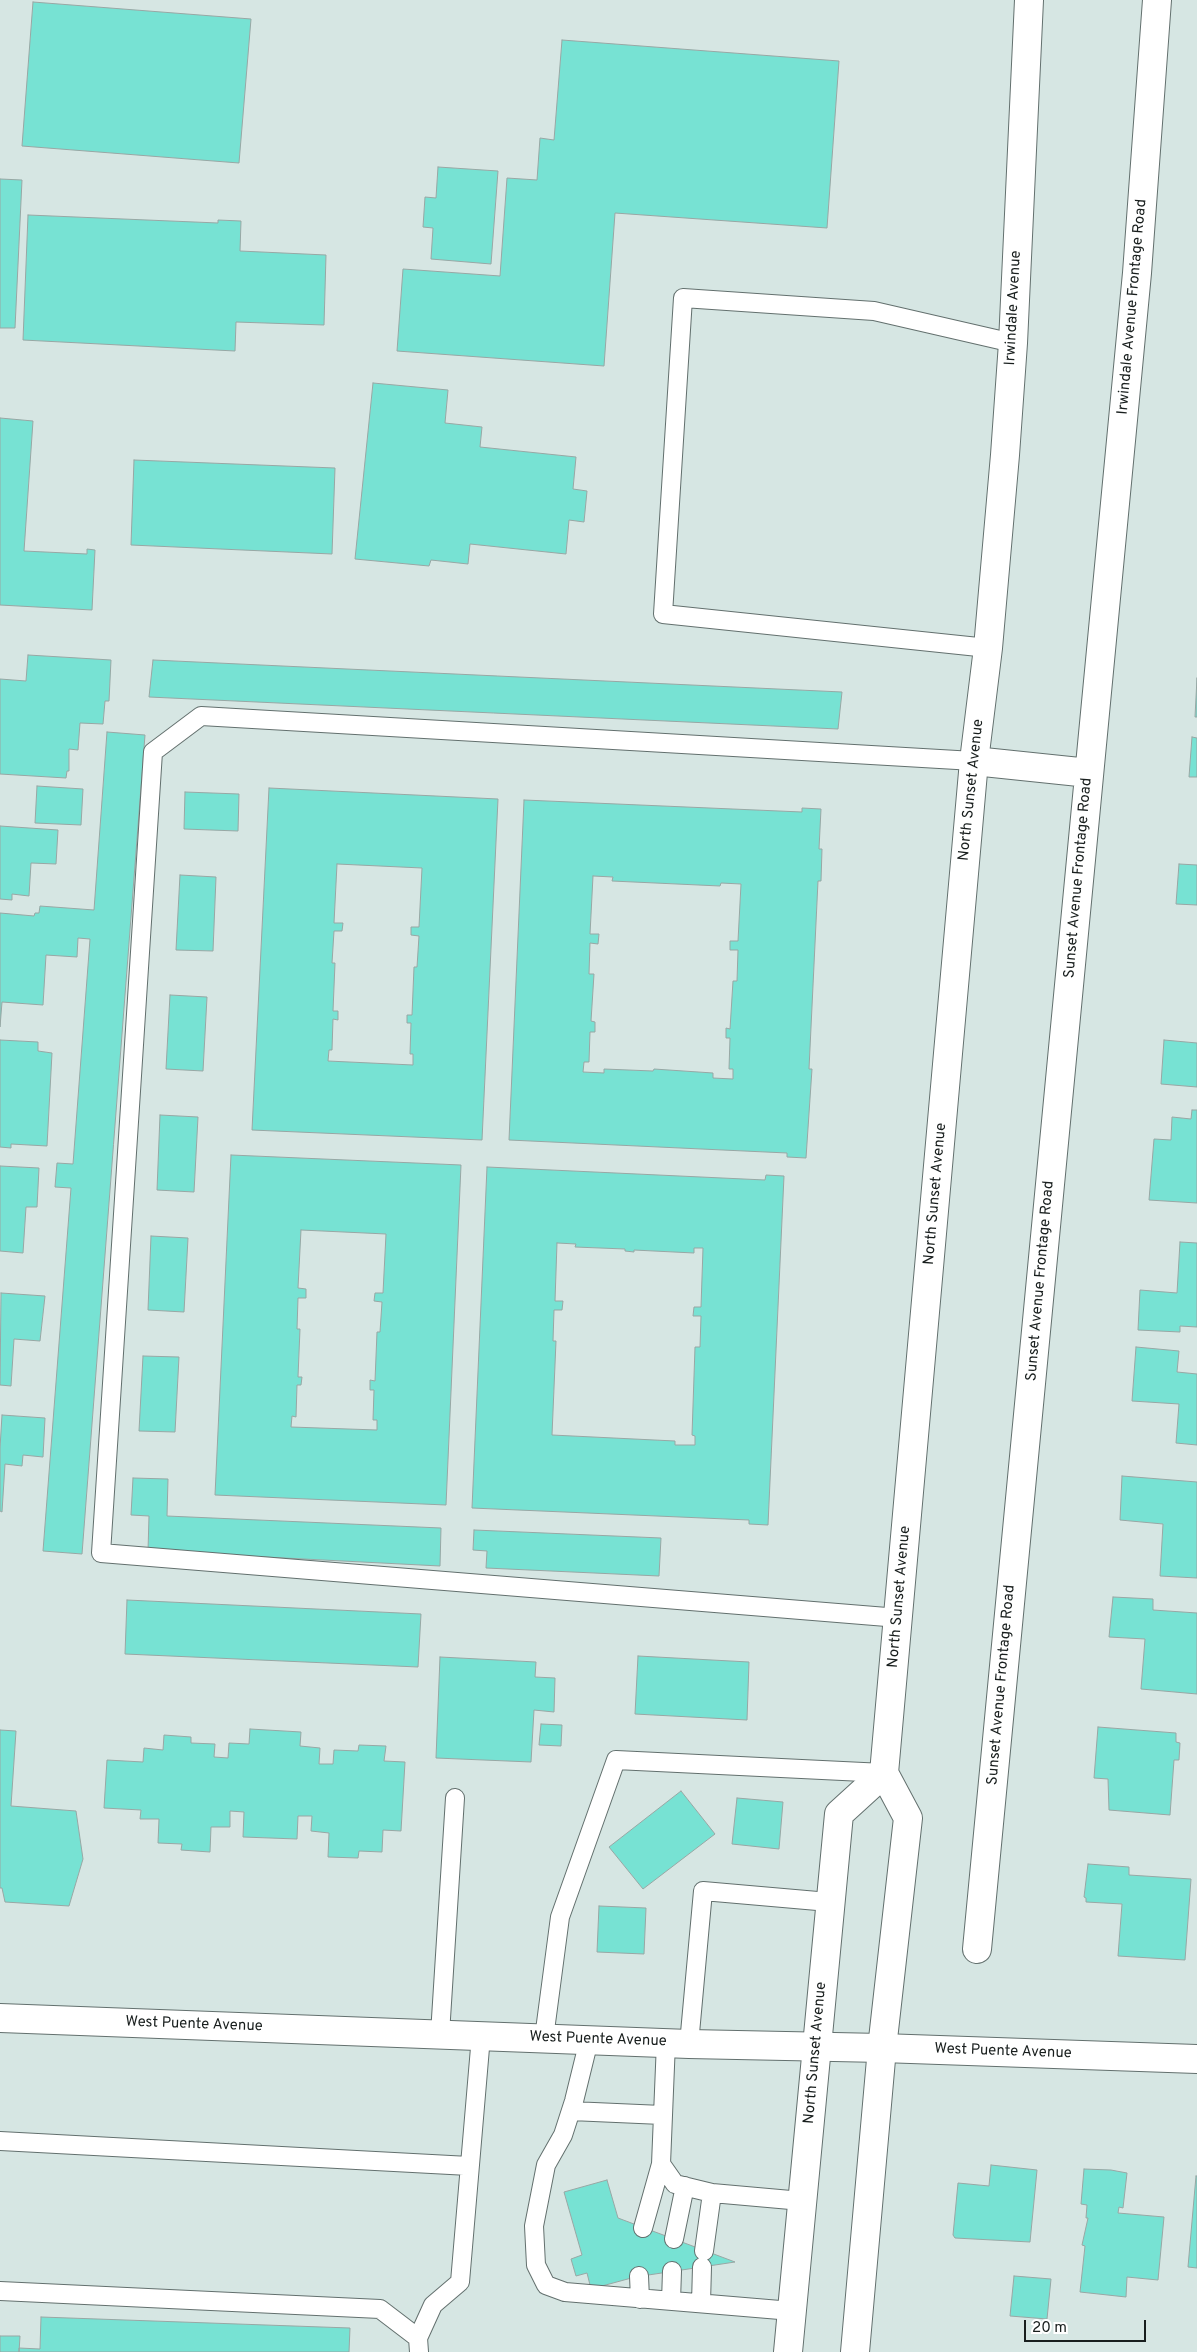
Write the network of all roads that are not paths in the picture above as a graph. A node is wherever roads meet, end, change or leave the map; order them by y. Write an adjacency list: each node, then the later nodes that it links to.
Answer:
1 (1029, 0): 3 (main road, Irwindale Avenue)
2 (1157, 0): 5 (main road, Irwindale Avenue Frontage Road)
3 (1013, 343): 4 (main road, Irwindale Avenue); 6 (lane)
4 (990, 614): 6 (main road, North Sunset Avenue)
5 (1104, 614): 8 (main road, Sunset Avenue Frontage Road)
6 (988, 648): 7 (main road, North Sunset Avenue)
7 (974, 761): 8 (main road); 9 (main road, North Sunset Avenue); 9 (lane)
8 (1089, 773): 13 (main road, Sunset Avenue Frontage Road)
9 (898, 1618): 10 (main road, North Sunset Avenue)
10 (884, 1773): 12 (main road, North Sunset Avenue); 17 (lane); 21 (main road)
11 (455, 1798): 15 (lane)
12 (829, 1902): 19 (lane); 20 (main road, North Sunset Avenue)
13 (977, 1949)
14 (0, 2018): 15 (main road, West Puente Avenue)
15 (440, 2034): 16 (main road, West Puente Avenue)
16 (481, 2036): 17 (main road, West Puente Avenue); 27 (lane)
17 (544, 2038): 18 (main road, West Puente Avenue)
18 (589, 2040): 19 (main road, West Puente Avenue); 23 (lane)
19 (678, 2043): 20 (main road, West Puente Avenue); 24 (lane)
20 (818, 2046): 21 (main road, West Puente Avenue); 30 (main road, North Sunset Avenue)
21 (882, 2048): 22 (main road, West Puente Avenue); 42 (main road)
22 (1197, 2059)
23 (571, 2111): 24 (lane); 36 (lane)
24 (662, 2115): 26 (lane)
25 (0, 2141): 27 (lane)
26 (661, 2164): 28 (lane); 31 (lane)
27 (469, 2166): 40 (lane)
28 (685, 2186): 29 (lane); 32 (lane)
29 (712, 2193): 30 (lane); 38 (lane)
30 (802, 2201): 39 (main road, North Sunset Avenue)
31 (643, 2228)
32 (674, 2239)
33 (672, 2272): 37 (lane)
34 (639, 2276): 36 (lane)
35 (0, 2291): 40 (lane)
36 (640, 2298): 37 (lane)
37 (671, 2301): 38 (lane)
38 (701, 2303): 39 (lane)
39 (792, 2311): 41 (main road, North Sunset Avenue)
40 (419, 2345)
41 (788, 2352)
42 (856, 2352)

